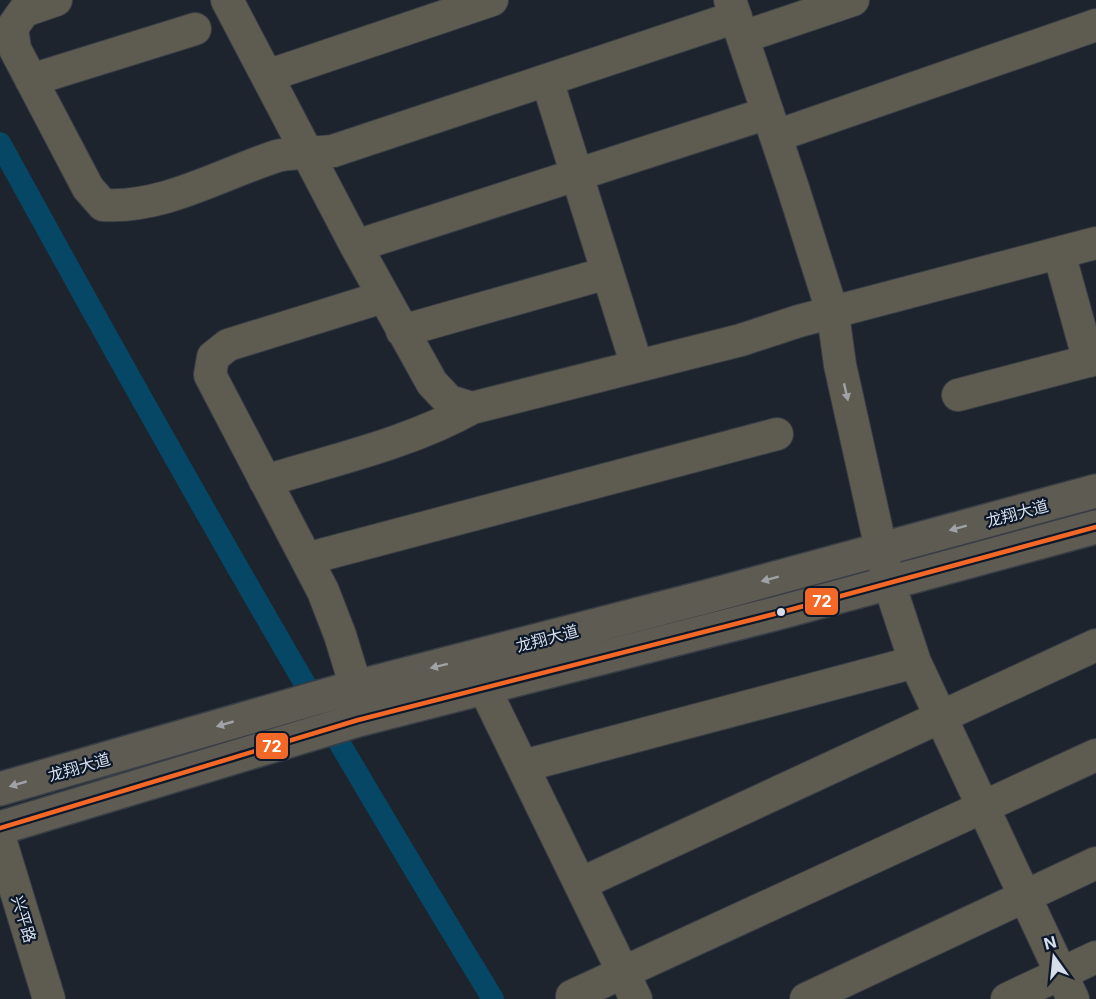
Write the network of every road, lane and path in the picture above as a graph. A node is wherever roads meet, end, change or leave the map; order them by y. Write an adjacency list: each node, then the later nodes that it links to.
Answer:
1 (56, 0): 9 (street)
2 (227, 0): 8 (street)
3 (492, 0): 8 (street)
4 (853, 0): 5 (street)
5 (736, 18): 10 (street); 11 (street)
6 (1096, 26): 11 (street)
7 (195, 29): 9 (street)
8 (267, 76): 12 (street)
9 (31, 80): 12 (street)
10 (547, 80): 12 (street); 13 (street)
11 (772, 125): 13 (street); 19 (street)
12 (308, 154): 15 (street)
13 (577, 175): 15 (street); 17 (street)
14 (1096, 243): 16 (street)
15 (356, 246): 18 (street)
16 (1059, 253): 19 (street); 21 (street)
17 (607, 273): 20 (street); 22 (street)
18 (383, 297): 20 (street); 26 (street)
19 (833, 314): 22 (street); 29 (street)
20 (402, 331): 24 (street)
21 (1093, 360): 23 (street)
22 (637, 366): 24 (street)
23 (958, 395)
24 (471, 408): 26 (street)
25 (777, 434): 30 (street)
26 (265, 482): 30 (street)
27 (1096, 491): 29 (main road, 龙翔大道, one-way to 29)
28 (1096, 527): 31 (main road, 龙翔大道)
29 (881, 549): 31 (street); 34 (main road, 龙翔大道, one-way to 34)
30 (306, 559): 35 (street)
31 (890, 583): 33 (street); 34 (main road, 龙翔大道)
32 (1096, 645): 36 (street)
33 (915, 662): 36 (street); 38 (street)
34 (477, 673): 35 (main road, 龙翔大道, one-way to 35); 38 (street); 41 (main road, 龙翔大道)
35 (347, 690): 39 (main road, 龙翔大道, one-way to 39)
36 (941, 717): 40 (street); 44 (street)
37 (1096, 755): 40 (street)
38 (523, 766): 44 (street)
39 (0, 789)
40 (983, 807): 45 (street); 47 (street)
41 (0, 828)
42 (0, 839): 50 (street, 兴平路)
43 (1096, 863): 45 (street)
44 (580, 884): 47 (street)
45 (1025, 896): 48 (street); 51 (street)
46 (1096, 957): 48 (street)
47 (630, 986): 49 (street)
48 (1067, 986): 52 (street)
49 (572, 996)
50 (49, 999)
51 (806, 999)
52 (1007, 999)

